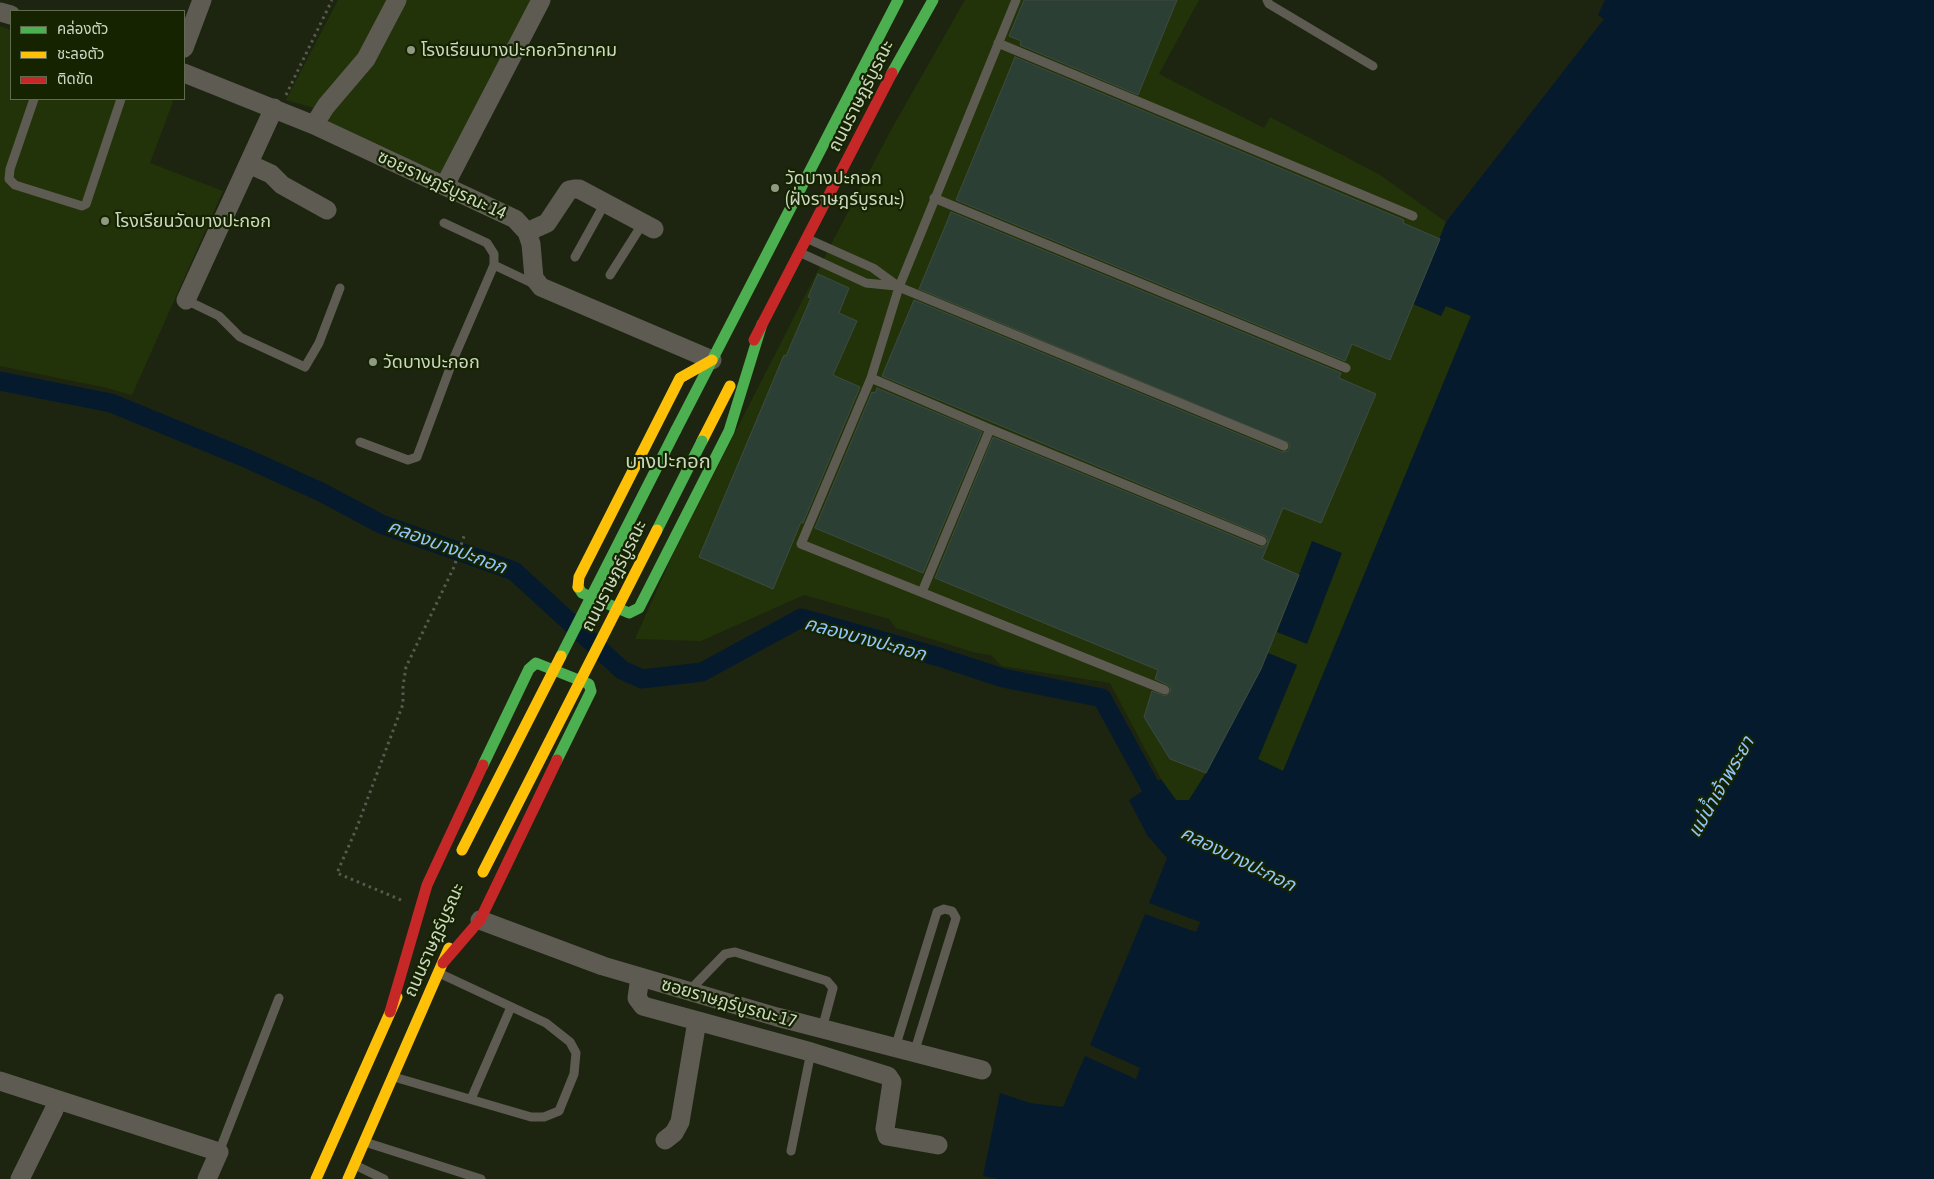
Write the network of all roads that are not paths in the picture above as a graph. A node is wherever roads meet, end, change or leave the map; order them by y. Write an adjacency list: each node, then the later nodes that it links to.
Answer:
1 (202, 0): 9 (street)
2 (397, 0): 15 (street)
3 (541, 0): 17 (street)
4 (898, 0): 35 (main road, ถนนราษฎร์บูรณะ)
5 (933, 0): 25 (main road, ถนนราษฎร์บูรณะ)
6 (1016, 0): 8 (lane)
7 (1267, 0): 10 (lane)
8 (998, 43): 18 (lane); 21 (lane)
9 (185, 45)
10 (1373, 66)
11 (185, 73): 14 (street, ซอยราษฎร์บูรณะ 14)
12 (34, 100): 13 (lane)
13 (121, 100)
14 (276, 109): 15 (street, ซอยราษฎร์บูรณะ 14); 16 (street)
15 (314, 125): 17 (street, ซอยราษฎร์บูรณะ 14)
16 (249, 164): 20 (street); 33 (street)
17 (444, 185): 24 (street, ซอยราษฎร์บูรณะ 14)
18 (934, 198): 31 (lane); 36 (lane)
19 (605, 203): 23 (street); 24 (street); 27 (lane)
20 (327, 210)
21 (1413, 216)
22 (444, 223): 28 (lane)
23 (649, 225): 29 (lane)
24 (527, 232): 30 (street)
25 (807, 239): 26 (main road, ถนนราษฎร์บูรณะ); 31 (lane)
26 (800, 253): 31 (lane); 34 (main road, ถนนราษฎร์บูรณะ)
27 (575, 256)
28 (494, 265): 30 (lane); 39 (lane)
29 (610, 276)
30 (541, 287): 35 (street)
31 (899, 287): 37 (lane); 40 (lane)
32 (340, 288): 33 (lane)
33 (186, 300)
34 (762, 324): 35 (main road); 45 (main road, ถนนราษฎร์บูรณะ, bridge)
35 (712, 360): 44 (main road, ถนนราษฎร์บูรณะ, bridge)
36 (1346, 368)
37 (871, 378): 38 (lane); 42 (lane)
38 (990, 429): 41 (lane); 42 (lane)
39 (360, 442)
40 (1284, 446)
41 (1262, 541)
42 (922, 592): 43 (lane)
43 (1164, 690)
44 (460, 855)
45 (481, 876)
46 (480, 920): 49 (main road); 50 (street, ซอยราษฎร์บูรณะ 17); 54 (main road)
47 (458, 929): 49 (main road, ถนนราษฎร์บูรณะ)
48 (426, 931): 54 (main road, ถนนราษฎร์บูรณะ)
49 (440, 968): 53 (lane); 61 (main road, ถนนราษฎร์บูรณะ)
50 (640, 977): 51 (street, ซอยราษฎร์บูรณะ 17); 55 (street)
51 (689, 991): 56 (street, ซอยราษฎร์บูรณะ 17); 56 (lane)
52 (279, 998): 69 (lane)
53 (511, 1007): 63 (lane); 63 (lane)
54 (390, 1012): 73 (main road, ถนนราษฎร์บูรณะ)
55 (697, 1021): 58 (street); 65 (street)
56 (822, 1029): 57 (street, ซอยราษฎร์บูรณะ 17)
57 (895, 1048): 59 (street, ซอยราษฎร์บูรณะ 17); 59 (lane)
58 (810, 1052): 67 (street); 68 (lane)
59 (914, 1053): 60 (street, ซอยราษฎร์บูรณะ 17)
60 (982, 1070)
61 (393, 1077): 63 (lane); 66 (main road, ถนนราษฎร์บูรณะ)
62 (0, 1081): 69 (street)
63 (471, 1099)
64 (54, 1110): 71 (street)
65 (665, 1140)
66 (365, 1142): 70 (main road, ถนนราษฎร์บูรณะ); 76 (lane)
67 (938, 1145)
68 (791, 1151)
69 (219, 1152): 72 (street)
70 (355, 1164): 74 (main road, ถนนราษฎร์บูรณะ); 75 (lane)
71 (20, 1179)
72 (207, 1179)
73 (316, 1179)
74 (348, 1179)
75 (384, 1179)
76 (481, 1179)

